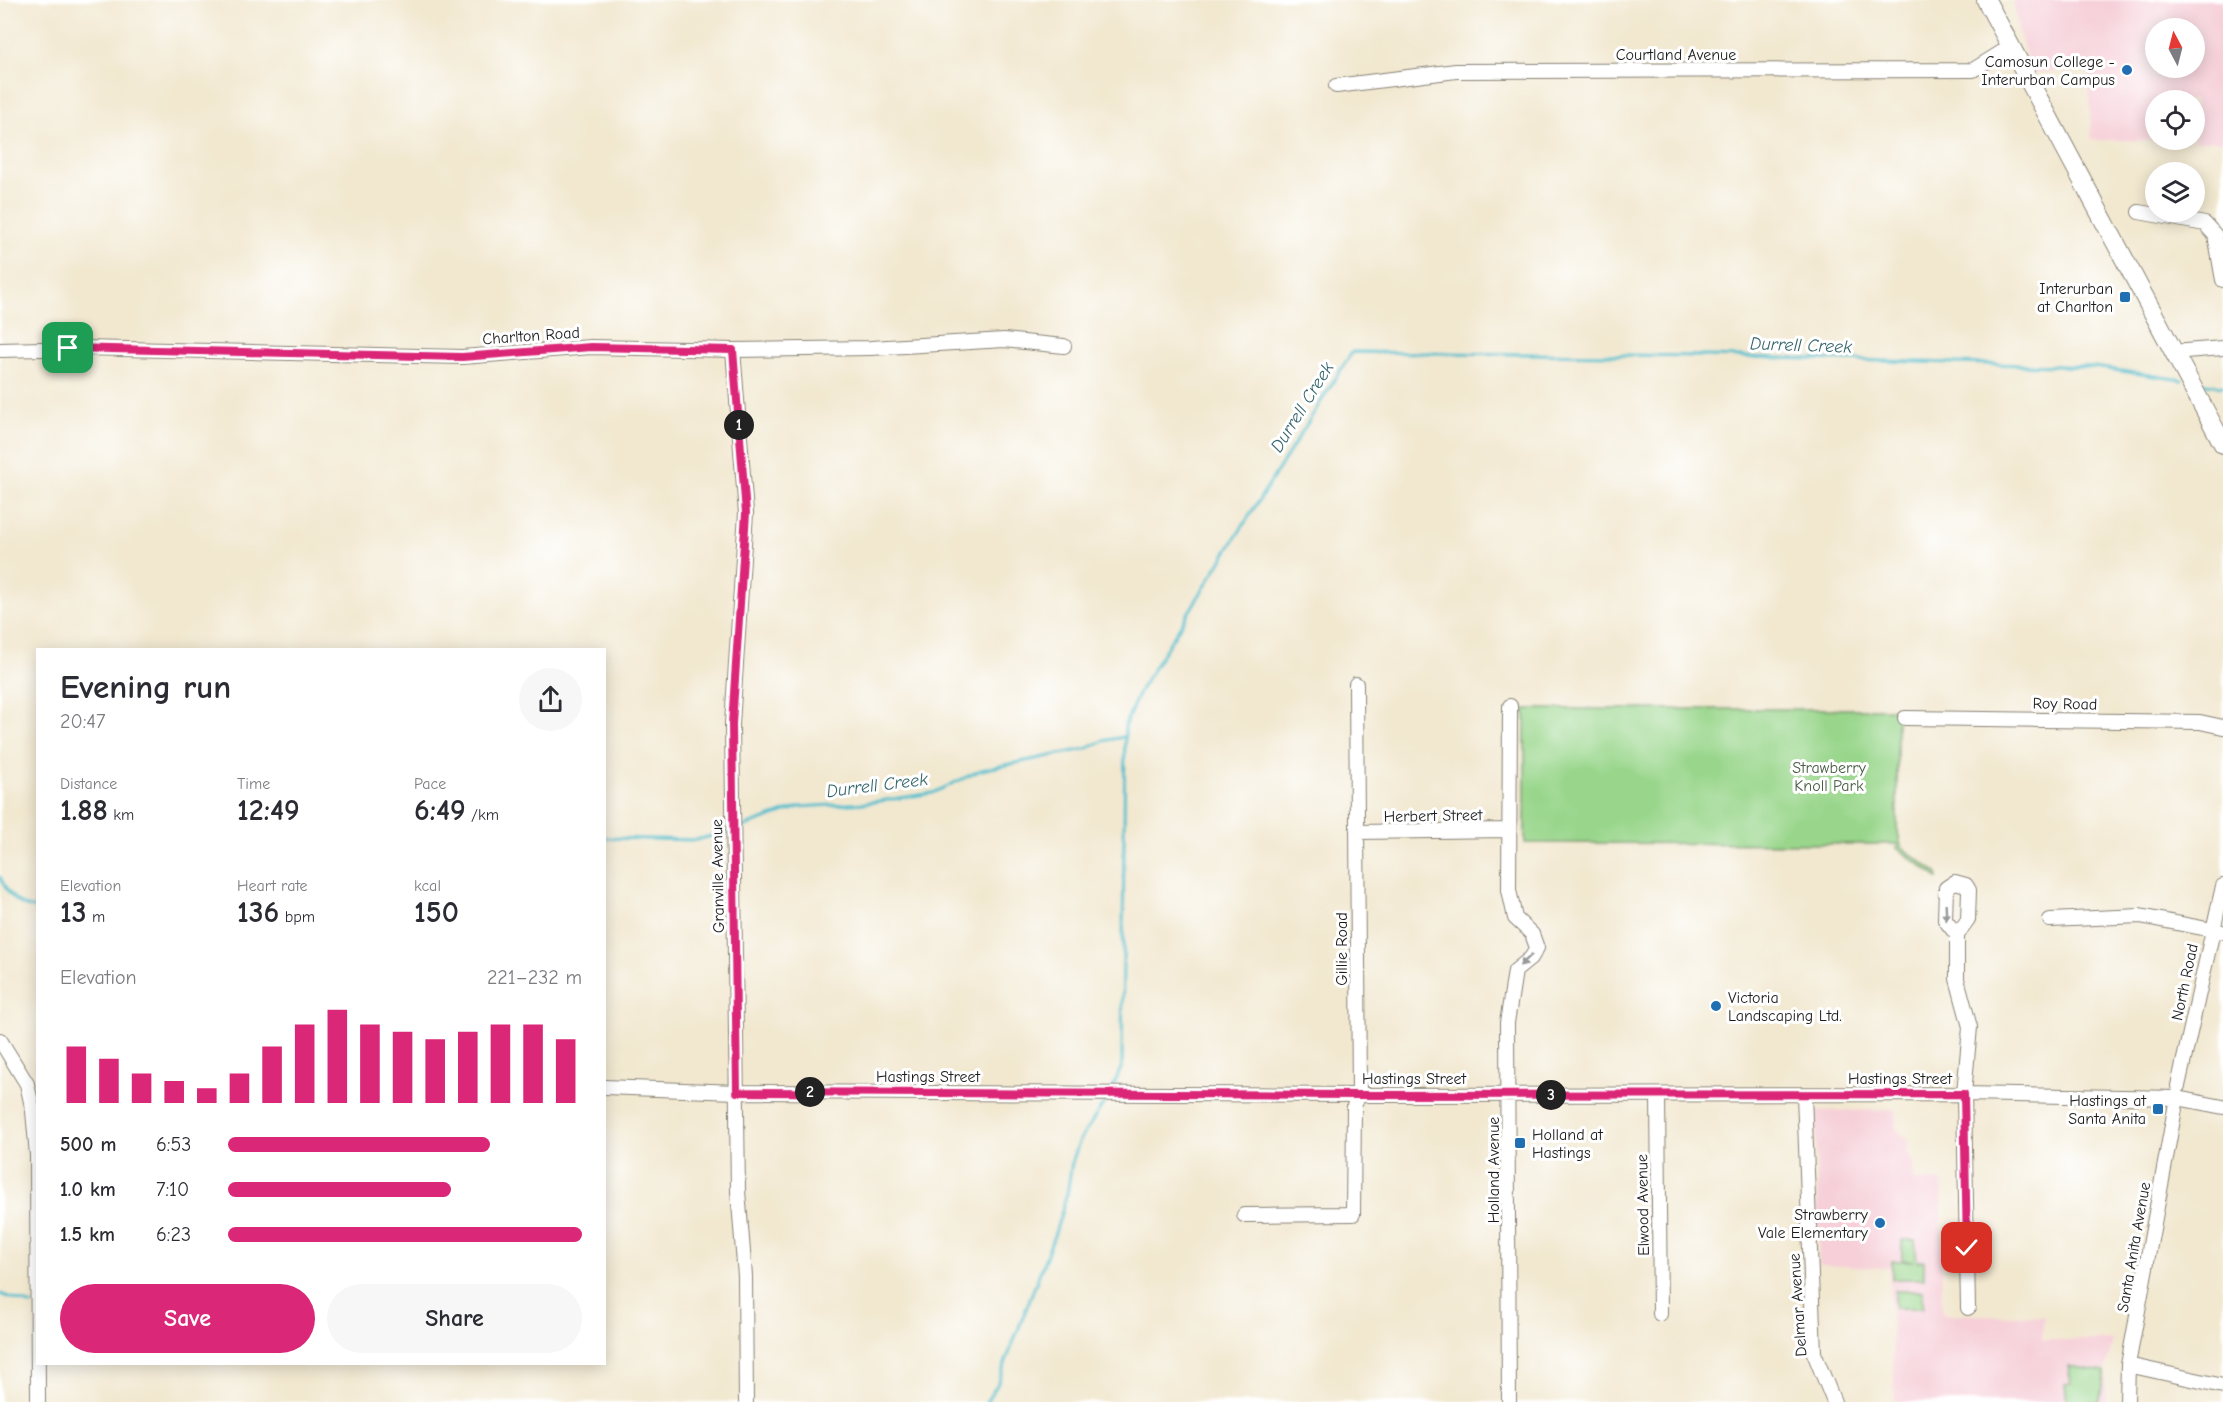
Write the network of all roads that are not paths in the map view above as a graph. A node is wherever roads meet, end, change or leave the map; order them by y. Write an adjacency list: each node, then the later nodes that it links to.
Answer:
1 (1986, 0): 2 (main road)
2 (2010, 46): 3 (street, Courtland Avenue); 11 (main road)
3 (1336, 86)
4 (2139, 212): 5 (street)
5 (2220, 248): 6 (street)
6 (2223, 280)
7 (1064, 346): 10 (street, Charlton Road)
8 (2223, 348): 11 (street)
9 (0, 350): 10 (street, Charlton Road)
10 (733, 350): 25 (street, Granville Avenue)
11 (2173, 352): 12 (main road)
12 (2223, 444)
13 (1356, 684): 18 (street, Gillie Road)
14 (1510, 706): 17 (street, Holland Avenue)
15 (1905, 718): 16 (street, Roy Road)
16 (2223, 727)
17 (1509, 830): 18 (street, Herbert Street); 29 (street, Holland Avenue, one-way to 29)
18 (1357, 832): 28 (street, Gillie Road)
19 (2223, 886): 21 (street, North Road)
20 (2050, 920): 21 (street)
21 (2218, 931): 26 (street, North Road)
22 (1957, 934): 27 (street)
23 (0, 1040): 33 (street)
24 (606, 1087): 25 (street, Hastings Street)
25 (737, 1092): 28 (street, Hastings Street); 41 (street, Granville Avenue)
26 (2178, 1092): 27 (street, Hastings Street); 32 (street, Hastings Street); 38 (street, Santa Anita Avenue)
27 (1964, 1094): 31 (street, Hastings Street); 35 (street)
28 (1359, 1095): 29 (street, Hastings Street); 34 (street, Gillie Road)
29 (1509, 1095): 30 (street, Hastings Street); 42 (street, Holland Avenue)
30 (1658, 1095): 31 (street, Hastings Street); 36 (street, Elwood Avenue)
31 (1804, 1095): 43 (street, Delmar Avenue)
32 (2223, 1107)
33 (36, 1144)
34 (1244, 1215)
35 (1968, 1308)
36 (1660, 1314)
37 (38, 1365): 40 (street)
38 (2128, 1365): 39 (street); 44 (street, Santa Anita Avenue)
39 (2223, 1386)
40 (38, 1402)
41 (746, 1402)
42 (1509, 1402)
43 (1834, 1402)
44 (2127, 1402)

